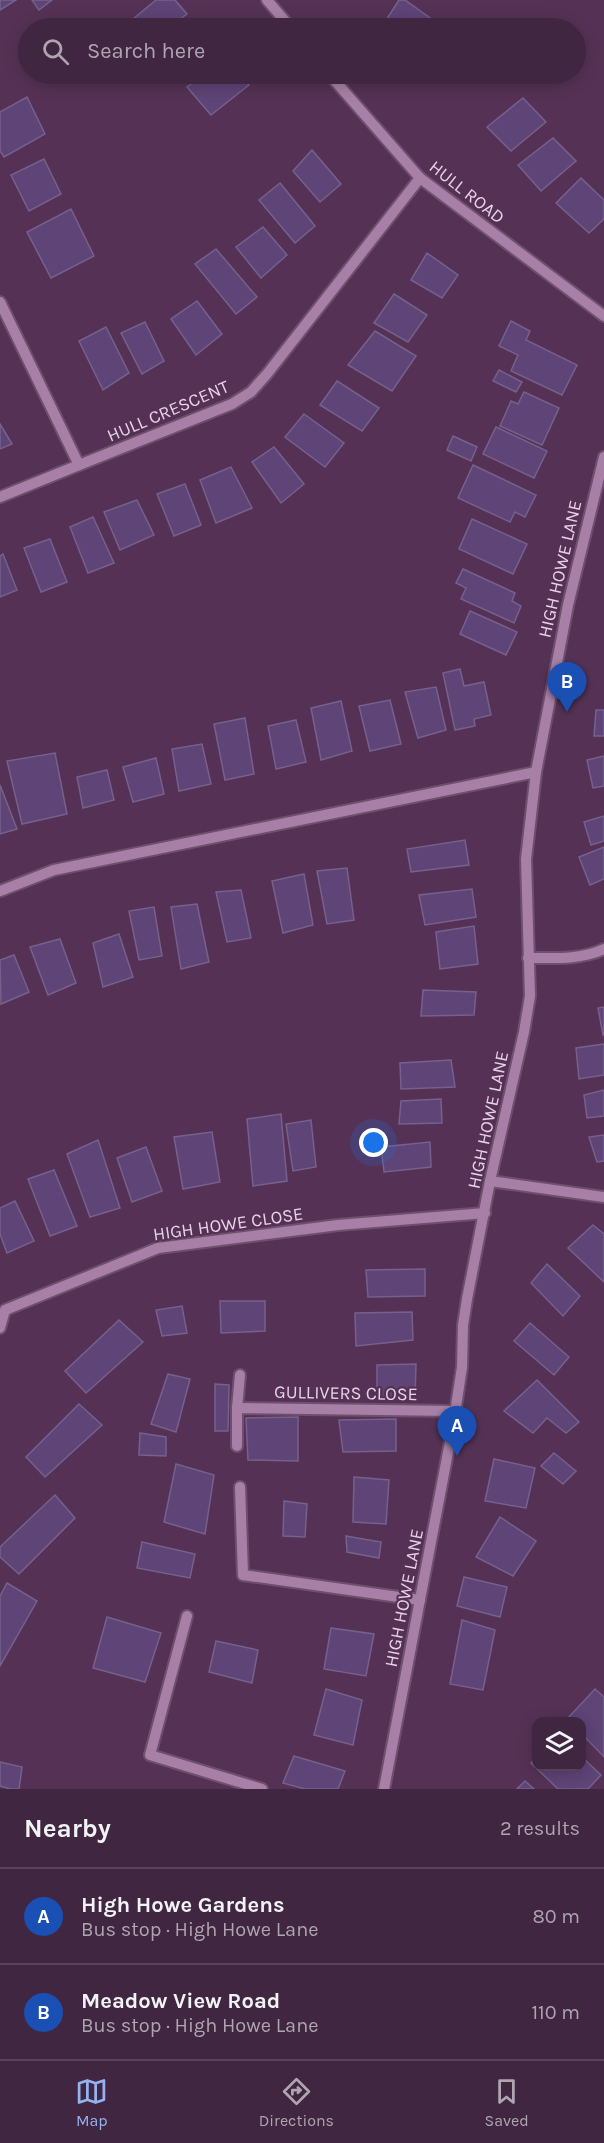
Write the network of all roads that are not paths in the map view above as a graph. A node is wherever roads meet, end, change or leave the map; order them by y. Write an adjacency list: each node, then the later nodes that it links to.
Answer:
1 (267, 0): 2 (street)
2 (282, 18)
3 (338, 84): 4 (street, HULL ROAD)
4 (420, 178): 6 (street, HULL ROAD); 8 (street, HULL CRESCENT)
5 (0, 302): 8 (street)
6 (604, 316)
7 (604, 457): 10 (street, HIGH HOWE LANE)
8 (79, 465): 9 (street, HULL CRESCENT)
9 (0, 496)
10 (536, 772): 11 (street); 13 (street, HIGH HOWE LANE)
11 (0, 891)
12 (604, 949): 13 (street)
13 (528, 958): 14 (street, HIGH HOWE LANE)
14 (490, 1181): 15 (street); 16 (street, HIGH HOWE LANE)
15 (604, 1197)
16 (485, 1213): 17 (street, HIGH HOWE CLOSE); 21 (street, HIGH HOWE LANE)
17 (2, 1311): 18 (street, HIGH HOWE CLOSE)
18 (0, 1328)
19 (240, 1375): 20 (street)
20 (237, 1408): 21 (street, GULLIVERS CLOSE); 22 (street)
21 (454, 1411): 24 (street, HIGH HOWE LANE)
22 (237, 1446)
23 (240, 1487): 24 (street)
24 (420, 1600): 27 (street, HIGH HOWE LANE)
25 (187, 1616): 26 (street)
26 (262, 1789)
27 (384, 1789)

